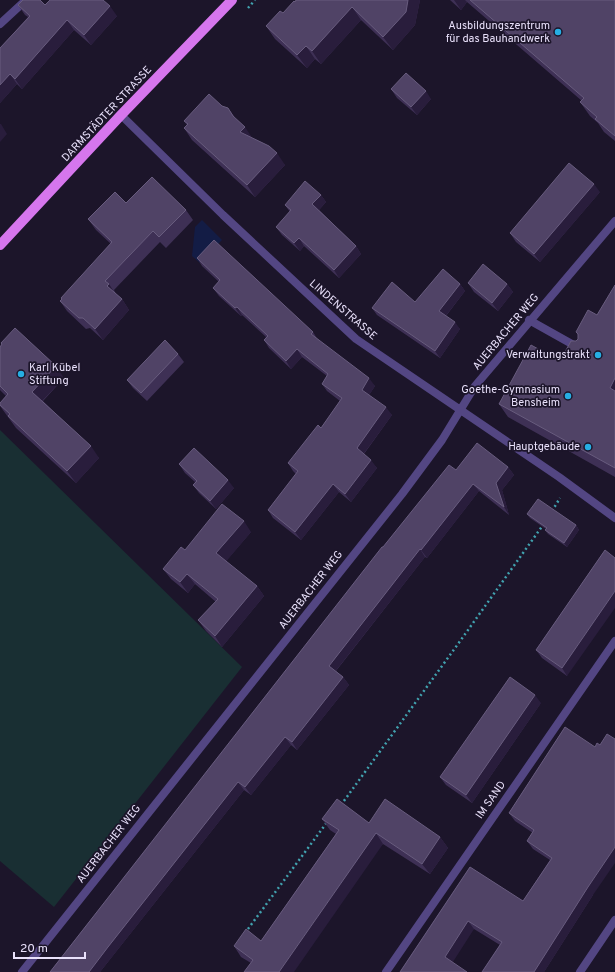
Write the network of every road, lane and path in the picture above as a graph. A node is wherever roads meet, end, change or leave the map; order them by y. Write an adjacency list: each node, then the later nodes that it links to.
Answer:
1 (26, 0): 3 (street)
2 (232, 0): 4 (main road, DARMSTÄDTER STRASSE)
3 (0, 24)
4 (121, 115): 6 (main road, DARMSTÄDTER STRASSE); 9 (street, LINDENSTRASSE)
5 (615, 221): 7 (street, AUERBACHER WEG)
6 (0, 245)
7 (530, 320): 8 (street); 9 (street, AUERBACHER WEG)
8 (583, 350)
9 (459, 410): 10 (street, LINDENSTRASSE); 19 (street, AUERBACHER WEG)
10 (569, 484): 11 (path); 12 (street, LINDENSTRASSE)
11 (548, 517)
12 (615, 518)
13 (543, 524): 15 (path)
14 (615, 642): 20 (street, IM SAND)
15 (339, 806)
16 (330, 819): 18 (path)
17 (615, 920): 21 (street)
18 (244, 934)
19 (22, 972)
20 (386, 972)
21 (580, 972)

